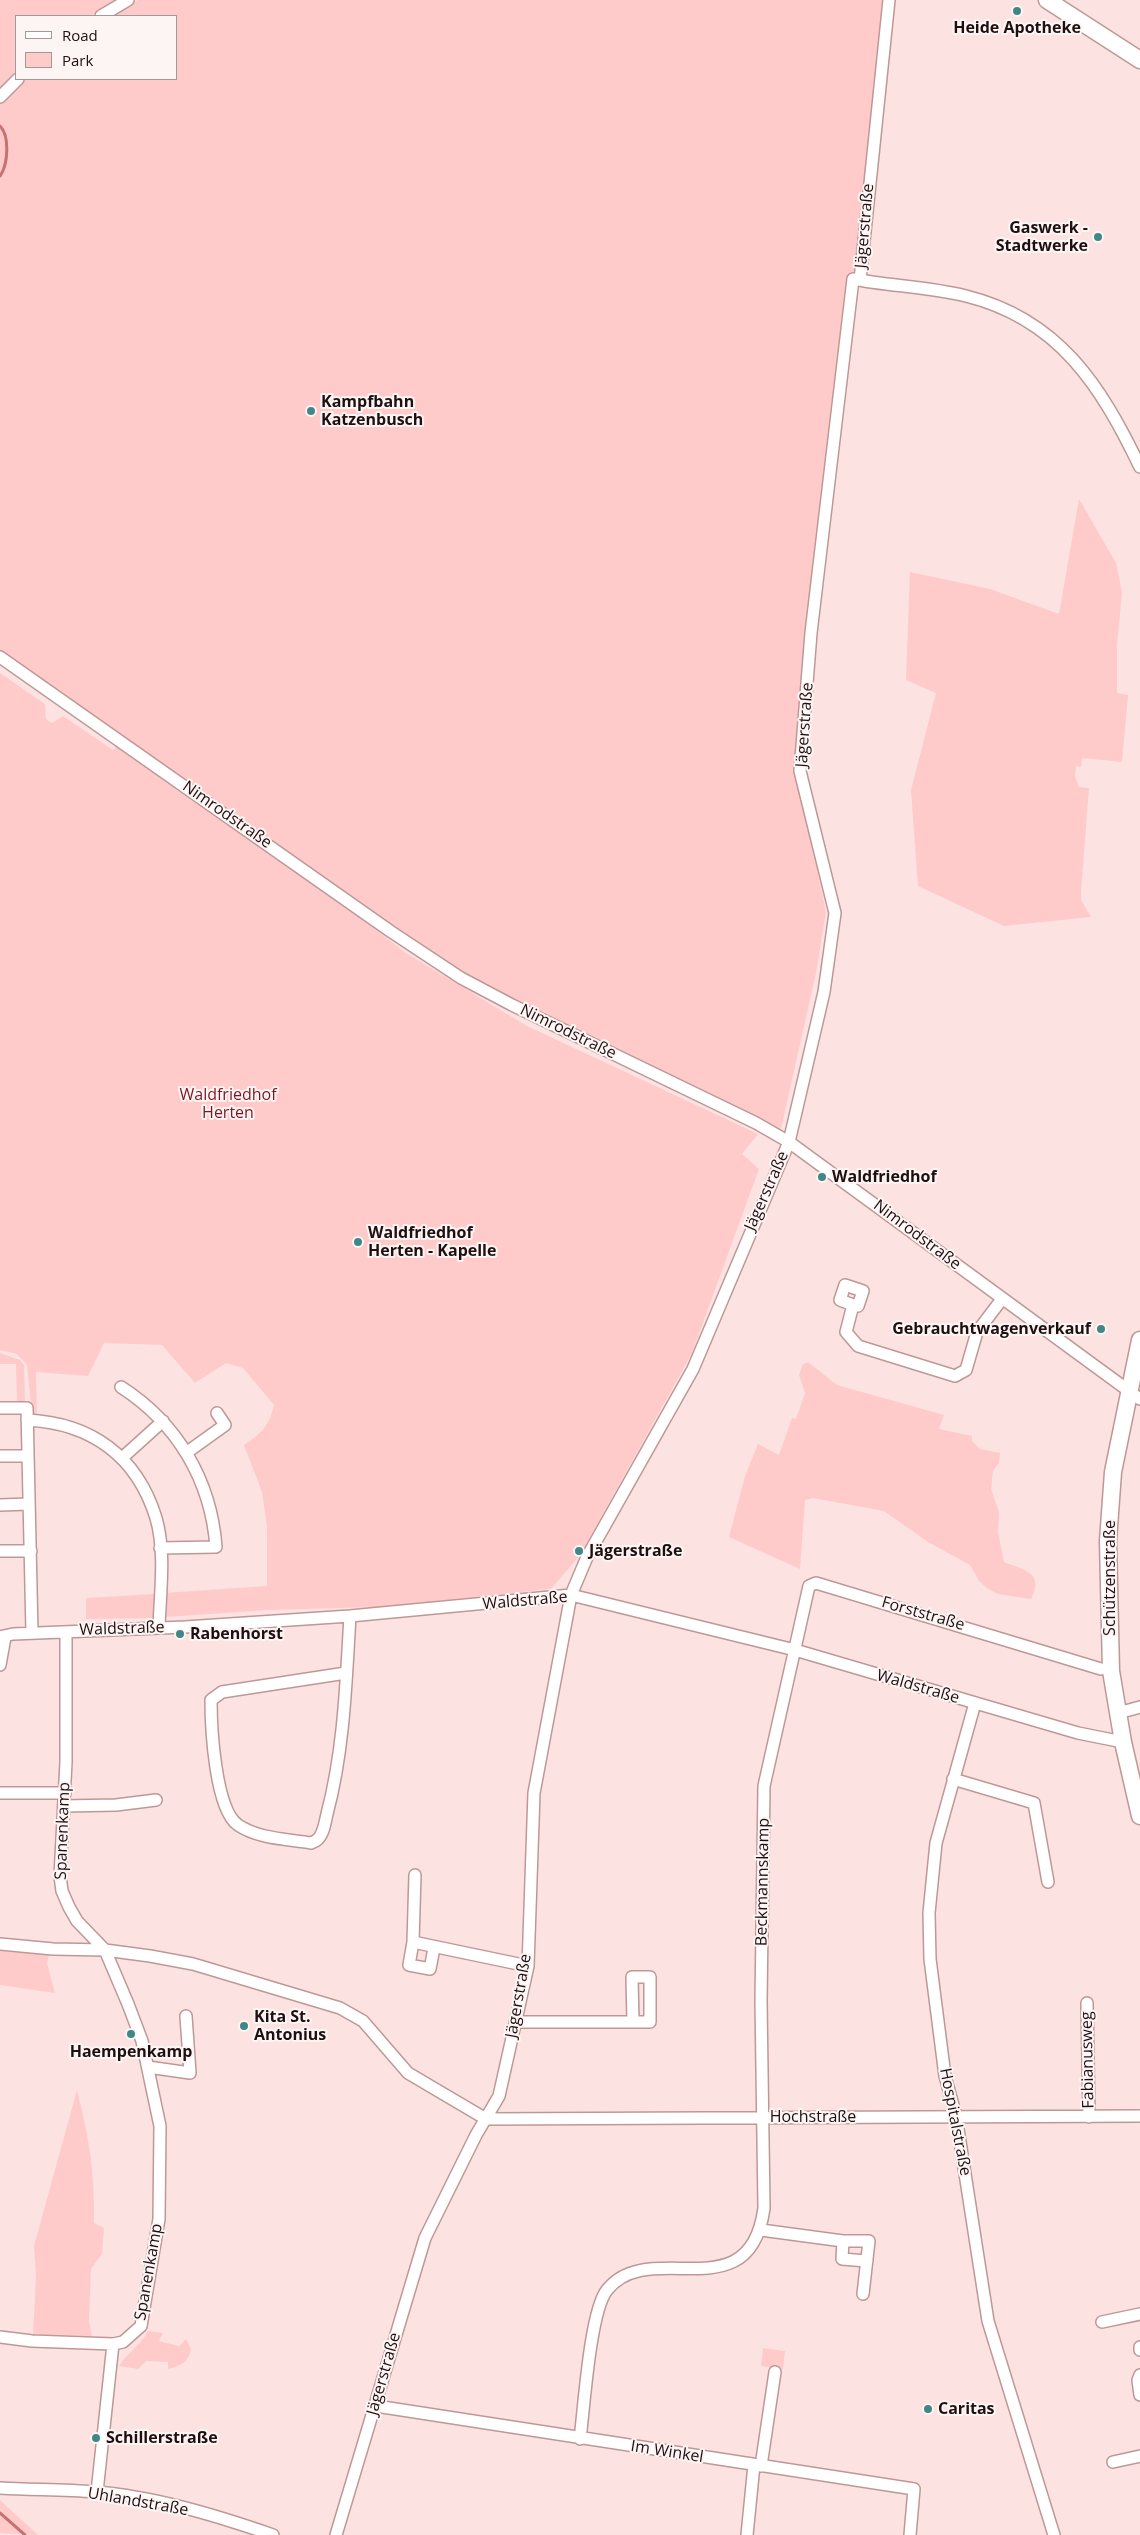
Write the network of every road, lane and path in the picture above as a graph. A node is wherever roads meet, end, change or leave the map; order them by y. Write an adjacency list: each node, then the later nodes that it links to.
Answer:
1 (128, 0): 4 (street)
2 (889, 0): 8 (street, Jägerstraße)
3 (1047, 0): 5 (main road)
4 (103, 15)
5 (1140, 60)
6 (17, 80): 7 (street)
7 (0, 97)
8 (860, 280): 9 (street); 11 (street, Jägerstraße)
9 (1140, 468)
10 (0, 657): 11 (street, Nimrodstraße)
11 (789, 1142): 12 (street, Nimrodstraße); 30 (street, Jägerstraße)
12 (1002, 1299): 13 (street); 16 (street, Nimrodstraße)
13 (854, 1305)
14 (1140, 1340): 16 (main road, Schützenstraße)
15 (120, 1387): 20 (street)
16 (1135, 1396): 42 (main road, Schützenstraße)
17 (0, 1408): 19 (street)
18 (216, 1413): 21 (street)
19 (27, 1420): 23 (street); 24 (street)
20 (163, 1421): 21 (street); 24 (street)
21 (186, 1453): 27 (street)
22 (0, 1456): 23 (street)
23 (28, 1456): 25 (street)
24 (122, 1458): 27 (street)
25 (29, 1504): 26 (street); 29 (street)
26 (0, 1505)
27 (160, 1548): 32 (street)
28 (0, 1550): 29 (street)
29 (31, 1550): 34 (street)
30 (571, 1595): 31 (street, Waldstraße); 36 (street, Waldstraße); 56 (street, Jägerstraße)
31 (350, 1616): 32 (street, Waldstraße); 39 (street)
32 (159, 1628): 33 (street, Waldstraße)
33 (66, 1632): 34 (street, Waldstraße); 46 (street, Spanenkamp)
34 (32, 1633): 35 (street, Waldstraße)
35 (2, 1637): 37 (street)
36 (795, 1650): 38 (street, Forststraße); 40 (street, Waldstraße); 64 (street, Beckmannskamp)
37 (0, 1665)
38 (1101, 1669)
39 (346, 1673): 39 (street)
40 (975, 1703): 43 (street, Waldstraße); 44 (street, Hospitalstraße)
41 (1140, 1708): 42 (street)
42 (1118, 1713): 43 (main road, Schützenstraße)
43 (1123, 1742): 49 (main road, Schützenstraße)
44 (953, 1779): 51 (street); 62 (street, Hospitalstraße)
45 (0, 1793): 46 (street)
46 (65, 1793): 48 (street, Spanenkamp)
47 (156, 1800): 48 (street)
48 (64, 1806): 55 (street, Spanenkamp)
49 (1140, 1816)
50 (415, 1875): 52 (street)
51 (1048, 1882)
52 (413, 1942): 54 (street); 54 (street)
53 (0, 1944): 55 (street)
54 (434, 1948): 56 (street)
55 (105, 1950): 61 (street, Spanenkamp); 66 (street)
56 (528, 1966): 59 (street, Jägerstraße)
57 (1087, 2003): 65 (street, Fabianusweg)
58 (186, 2016): 61 (street)
59 (515, 2022): 60 (street); 66 (street, Jägerstraße)
60 (633, 2022)
61 (148, 2067): 74 (street, Spanenkamp)
62 (956, 2116): 64 (street, Hochstraße); 65 (street, Hochstraße); 89 (street, Hospitalstraße)
63 (1140, 2116): 65 (street, Hochstraße)
64 (764, 2117): 66 (street, Hochstraße); 67 (street, Beckmannskamp)
65 (1089, 2117)
66 (486, 2119): 78 (street, Jägerstraße)
67 (761, 2230): 68 (street); 79 (street)
68 (844, 2241): 69 (street); 69 (street)
69 (867, 2261): 70 (street)
70 (864, 2294)
71 (1140, 2314): 72 (street)
72 (1102, 2322)
73 (0, 2337): 74 (street)
74 (113, 2344): 84 (street)
75 (776, 2372): 82 (street)
76 (1140, 2375): 77 (street)
77 (1140, 2395)
78 (376, 2406): 79 (street, Im Winkel); 86 (street, Jägerstraße)
79 (580, 2439): 82 (street, Im Winkel)
80 (1140, 2456): 81 (street)
81 (1113, 2462)
82 (758, 2466): 87 (street); 88 (street, Im Winkel)
83 (0, 2488): 84 (street, Uhlandstraße)
84 (97, 2492): 85 (street, Uhlandstraße)
85 (272, 2535)
86 (336, 2535)
87 (747, 2535)
88 (910, 2535)
89 (1054, 2535)

